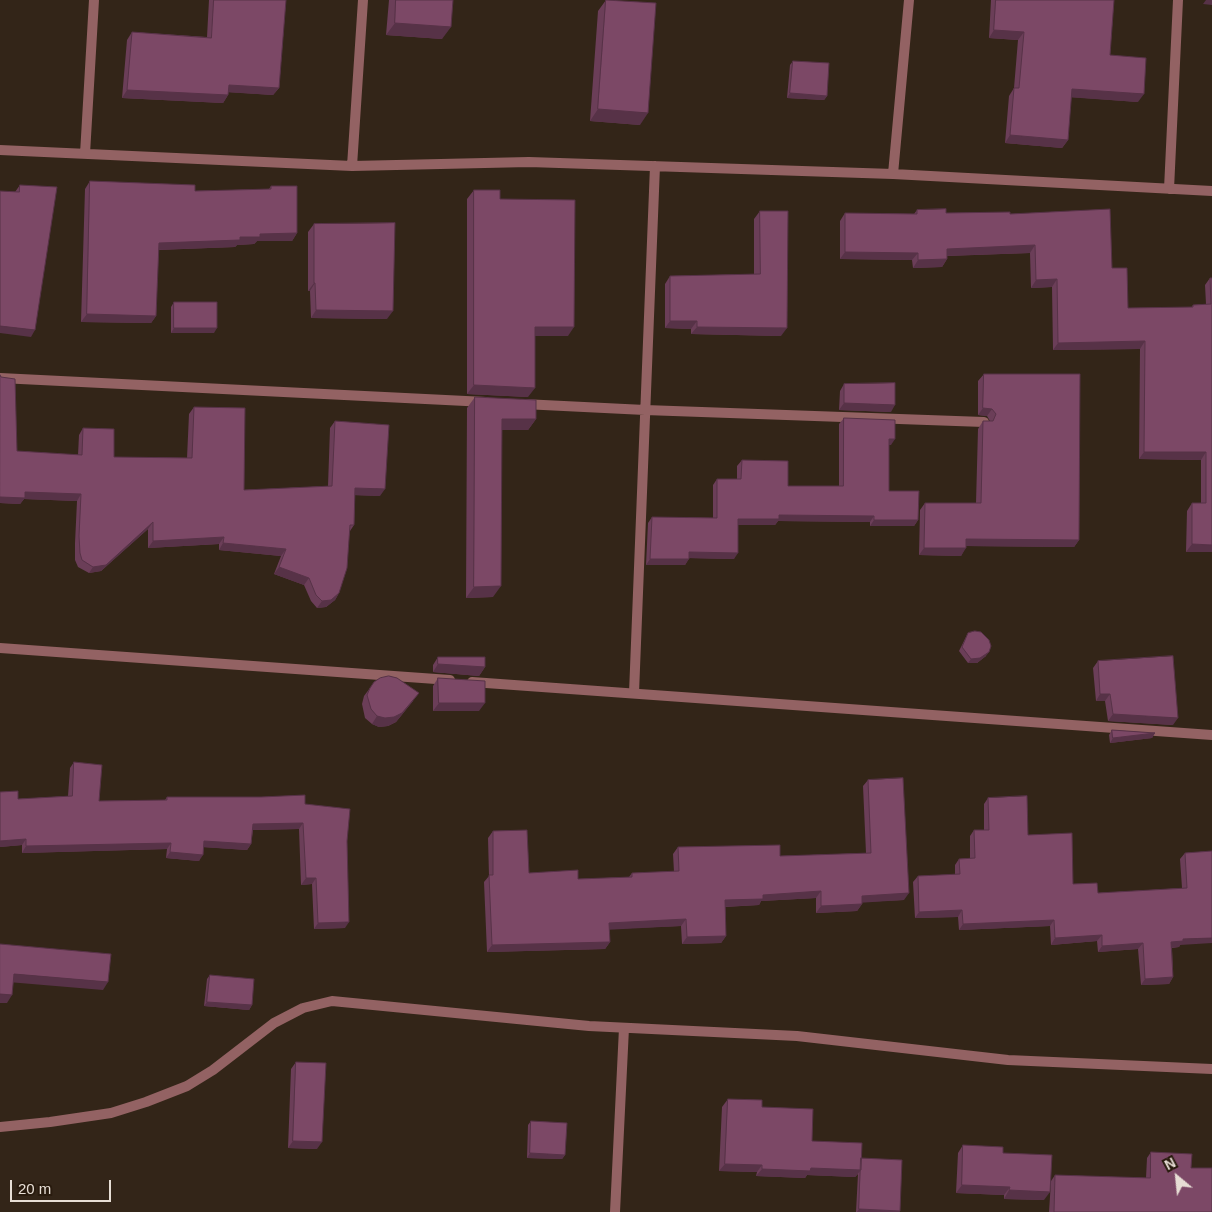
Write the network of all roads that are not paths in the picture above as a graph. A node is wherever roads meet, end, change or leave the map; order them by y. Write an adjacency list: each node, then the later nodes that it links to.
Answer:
1 (94, 0): 6 (street)
2 (363, 0): 7 (street)
3 (909, 0): 9 (street)
4 (1178, 0): 10 (street)
5 (0, 150): 6 (street)
6 (85, 154): 7 (street)
7 (352, 166): 8 (street)
8 (655, 166): 9 (street); 15 (street)
9 (893, 174): 10 (street)
10 (1169, 189): 11 (street)
11 (1212, 191)
12 (0, 378): 13 (street)
13 (496, 402)
14 (516, 403): 15 (street)
15 (645, 410): 16 (street); 18 (street)
16 (984, 422)
17 (0, 648): 18 (street)
18 (634, 693): 19 (street)
19 (1212, 735)
20 (624, 1028): 21 (street); 22 (street); 23 (street)
21 (1212, 1069)
22 (0, 1126)
23 (615, 1212)

